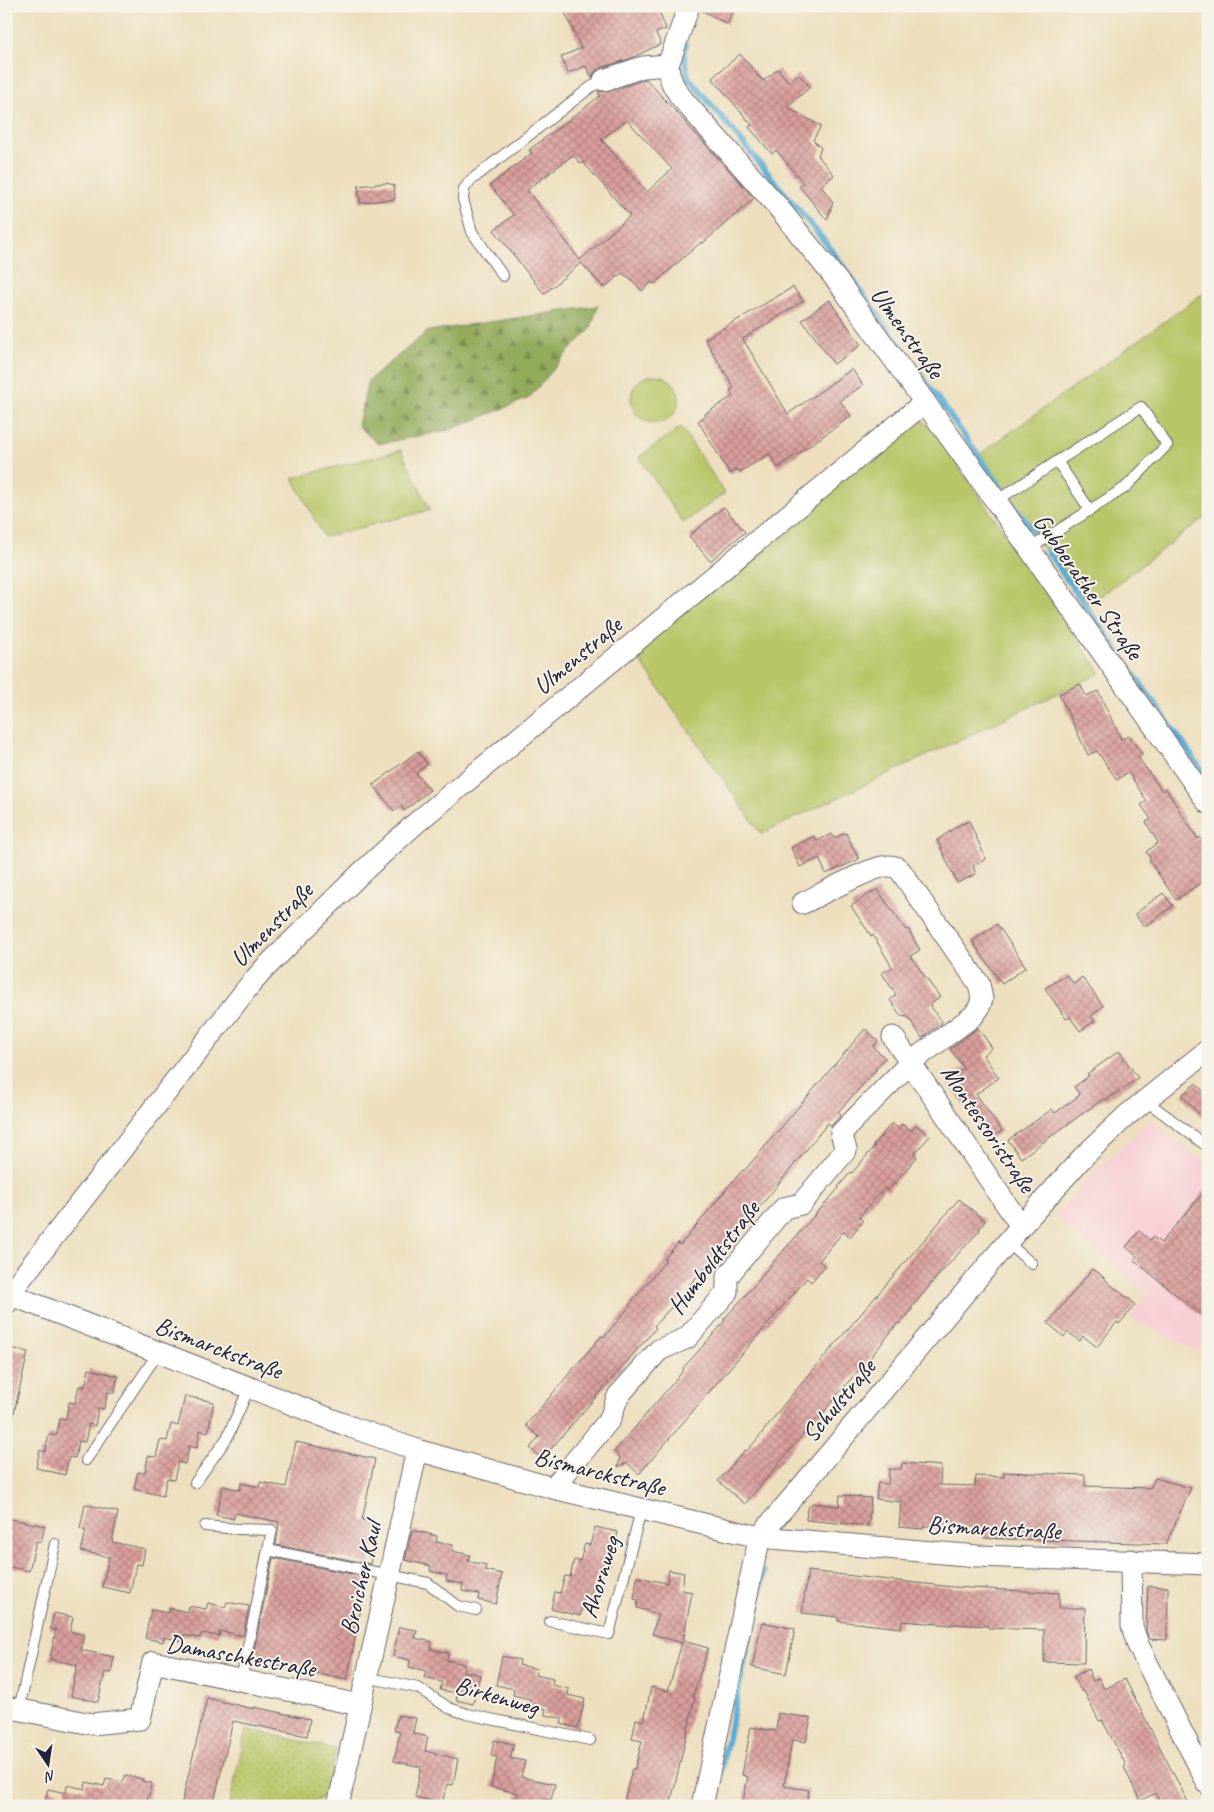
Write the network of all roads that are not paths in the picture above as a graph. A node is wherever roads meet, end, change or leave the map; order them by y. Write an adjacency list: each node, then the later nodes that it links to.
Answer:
1 (689, 6): 2 (street)
2 (668, 64): 3 (street); 5 (street, Ulmenstraße)
3 (604, 80): 4 (lane)
4 (503, 276)
5 (925, 402): 7 (street, Gubberather Straße); 20 (street, Ulmenstraße)
6 (1057, 462): 7 (lane); 8 (lane); 8 (lane)
7 (996, 501): 9 (street, Gubberather Straße)
8 (1090, 510): 9 (lane)
9 (1029, 549): 10 (street, Gubberather Straße)
10 (1208, 803)
11 (804, 903): 14 (street, Montessoristraße)
12 (893, 1037): 14 (street, Montessoristraße)
13 (1208, 1050): 15 (street, Schulstraße)
14 (911, 1062): 17 (street, Montessoristraße); 26 (street, Humboldtstraße)
15 (1145, 1100): 16 (lane); 17 (street, Schulstraße)
16 (1208, 1148)
17 (1021, 1226): 18 (street, Schulstraße)
18 (1008, 1243): 19 (lane); 29 (street, Schulstraße)
19 (1032, 1264)
20 (7, 1297): 21 (street, Bismarckstraße)
21 (158, 1353): 22 (street, Bismarckstraße); 24 (lane)
22 (249, 1388): 23 (street, Bismarckstraße); 25 (lane)
23 (416, 1450): 26 (street, Bismarckstraße); 34 (street, Broicher Kaul)
24 (86, 1460)
25 (195, 1483)
26 (553, 1488): 27 (street, Bismarckstraße)
27 (641, 1510): 29 (street, Bismarckstraße); 36 (lane, Ahornweg)
28 (205, 1526): 31 (lane)
29 (761, 1537): 32 (street, Bismarckstraße); 44 (street, Schulstraße)
30 (55, 1544): 40 (lane)
31 (268, 1550): 34 (lane); 38 (lane)
32 (1132, 1560): 33 (street, Bismarckstraße); 42 (street)
33 (1208, 1564)
34 (388, 1575): 35 (lane); 37 (street, Broicher Kaul)
35 (476, 1610)
36 (550, 1621)
37 (366, 1677): 39 (street, Broicher Kaul); 41 (lane, Birkenweg)
38 (241, 1680): 39 (street, Damaschkestraße); 40 (street, Damaschkestraße)
39 (360, 1705): 43 (street, Broicher Kaul)
40 (13, 1708)
41 (590, 1740)
42 (1208, 1784)
43 (338, 1806)
44 (702, 1806)

